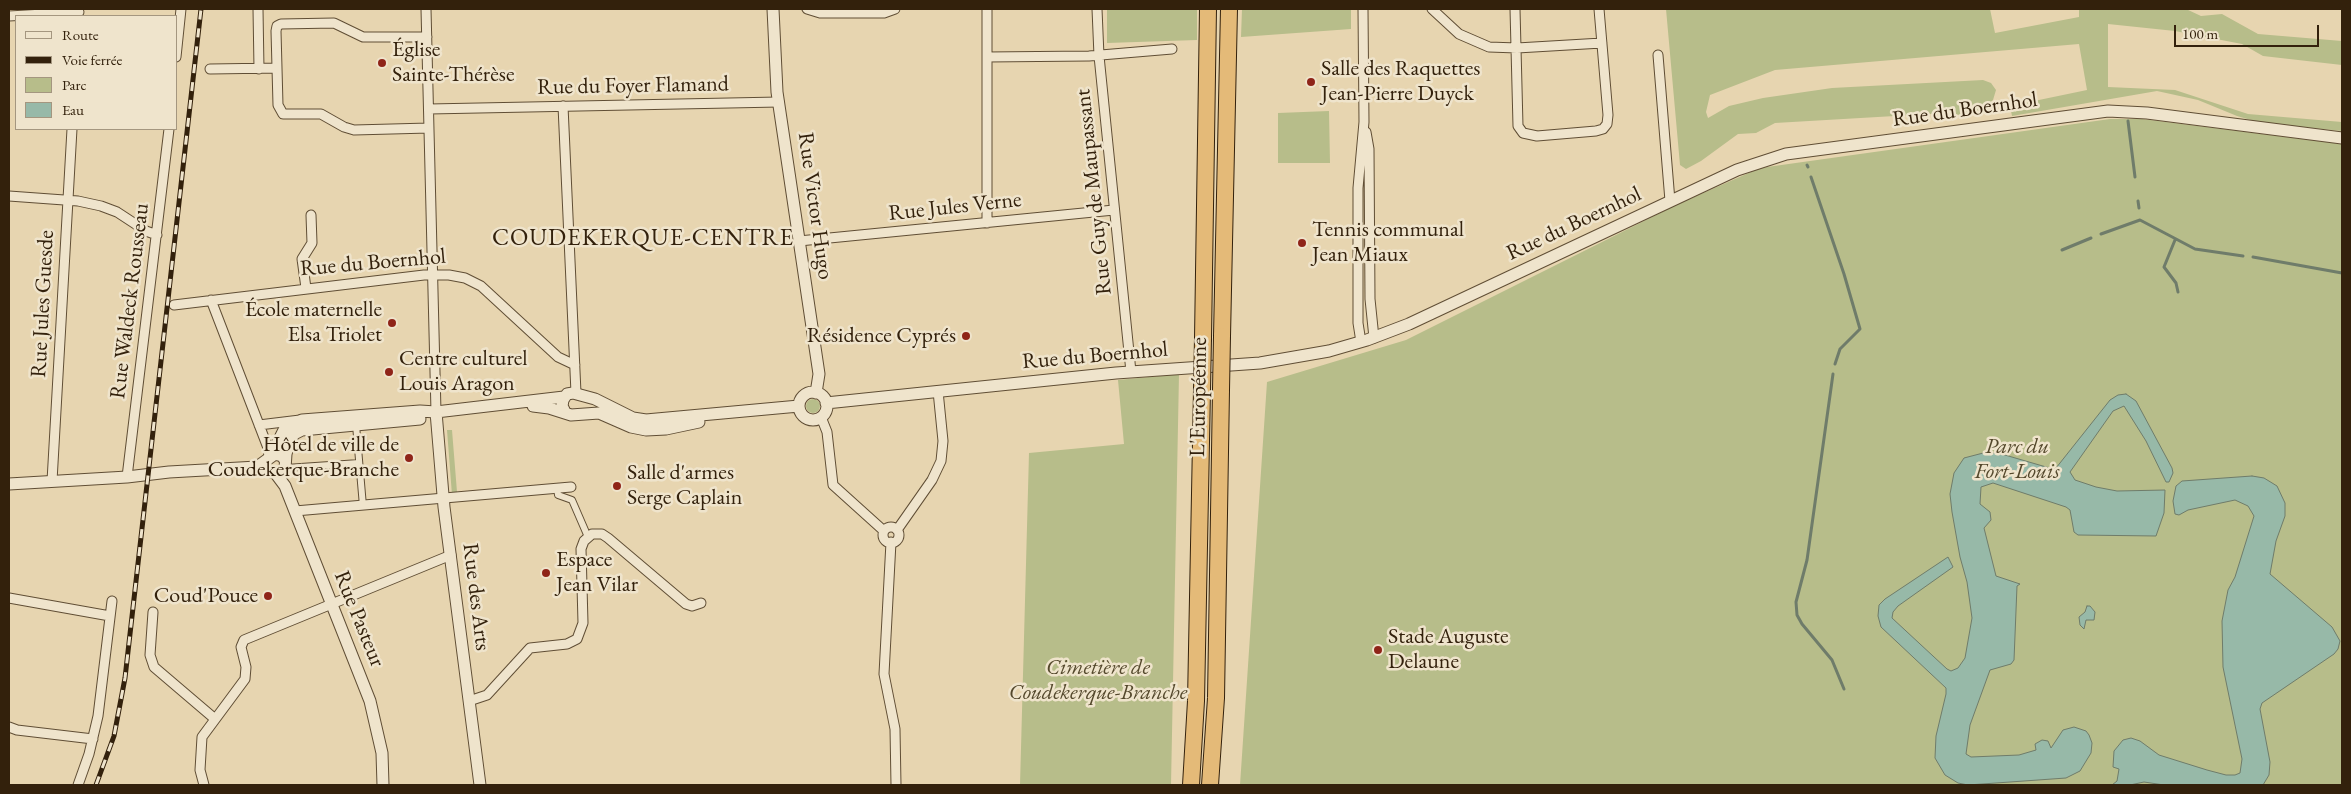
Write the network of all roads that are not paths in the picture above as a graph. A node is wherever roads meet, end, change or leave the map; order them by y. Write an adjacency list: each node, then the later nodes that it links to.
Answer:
1 (181, 9): 18 (street)
2 (258, 9): 27 (street)
3 (426, 9): 17 (street)
4 (775, 9): 28 (street, Rue Victor Hugo)
5 (807, 9): 6 (street)
6 (894, 9)
7 (987, 9): 24 (street)
8 (1097, 9): 23 (street, Rue Guy de Maupassant)
9 (1208, 9): 95 (highway, L'Européenne, bridge)
10 (1229, 9): 88 (highway, L'Européenne, bridge)
11 (1363, 9): 31 (street)
12 (1432, 9): 20 (street)
13 (1515, 9): 20 (street)
14 (1599, 9): 19 (street)
15 (79, 12): 16 (street)
16 (26, 15)
17 (427, 37): 25 (street); 30 (street)
18 (178, 38)
19 (1602, 43): 20 (street); 20 (street)
20 (1517, 48)
21 (1172, 49): 23 (street)
22 (1658, 55): 38 (street)
23 (1099, 56): 24 (street); 39 (street, Rue Guy de Maupassant)
24 (987, 57): 41 (street)
25 (277, 68): 27 (street); 32 (street)
26 (210, 69): 27 (street)
27 (260, 69)
28 (779, 102): 29 (street, Rue du Foyer Flamand); 43 (street, Rue Victor Hugo)
29 (563, 106): 30 (street, Rue du Foyer Flamand); 50 (street)
30 (428, 109): 32 (street)
31 (1364, 122): 48 (street); 49 (street)
32 (429, 128): 44 (street)
33 (72, 130): 37 (street, Rue Jules Guesde)
34 (169, 130): 42 (street, Rue Waldeck Rousseau)
35 (2342, 138): 38 (street, Rue du Boernhol)
36 (9, 196): 37 (street)
37 (68, 200): 42 (street); 72 (street, Rue Jules Guesde)
38 (1670, 201): 48 (street, Rue du Boernhol)
39 (1114, 210): 41 (street, Rue Jules Verne); 51 (street, Rue Guy de Maupassant)
40 (311, 215): 45 (street)
41 (987, 223): 43 (street, Rue Jules Verne)
42 (157, 235): 71 (street, Rue Waldeck Rousseau)
43 (799, 241): 53 (street, Rue Victor Hugo)
44 (432, 274): 45 (street, Rue du Boernhol); 50 (street, Rue du Boernhol); 59 (street)
45 (306, 288): 46 (street, Rue du Boernhol)
46 (211, 300): 47 (street, Rue du Boernhol); 65 (street)
47 (174, 305)
48 (1374, 338): 49 (street, Rue du Boernhol)
49 (1360, 342): 51 (street, Rue du Boernhol)
50 (574, 365): 54 (street)
51 (1131, 372): 52 (street, Rue du Boernhol)
52 (938, 391): 56 (street, Rue du Boernhol); 79 (street)
53 (816, 393): 56 (street); 57 (street)
54 (577, 394): 55 (street); 61 (street); 62 (street)
55 (564, 397): 58 (street); 60 (street)
56 (826, 403): 63 (street)
57 (799, 406): 61 (street); 63 (street)
58 (499, 407): 59 (street); 60 (street)
59 (436, 412): 64 (street); 66 (street); 76 (street, Rue des Arts)
60 (565, 412): 62 (street)
61 (740, 412): 62 (street)
62 (579, 413)
63 (821, 417): 80 (street)
64 (305, 420): 65 (street); 67 (street)
65 (260, 425): 67 (street)
66 (356, 425): 68 (street); 69 (street)
67 (270, 458): 69 (street, Rue Pasteur); 69 (street); 70 (street)
68 (359, 463): 69 (street); 77 (street)
69 (280, 468): 70 (street); 78 (street, Rue Pasteur)
70 (148, 476): 71 (street)
71 (128, 477): 72 (street)
72 (52, 481): 73 (street)
73 (9, 484)
74 (571, 487): 75 (street)
75 (557, 488): 76 (street); 81 (street)
76 (443, 499): 77 (street); 83 (street, Rue des Arts)
77 (363, 506): 78 (street)
78 (295, 511): 87 (street, Rue Pasteur)
79 (897, 530): 80 (street); 82 (street)
80 (884, 531): 82 (street)
81 (588, 538): 86 (street); 91 (street)
82 (891, 542): 100 (street)
83 (450, 555): 87 (street); 91 (street, Rue des Arts)
84 (9, 598): 90 (street)
85 (112, 601): 90 (street)
86 (700, 603)
87 (331, 604): 92 (street); 98 (street, Rue Pasteur)
88 (1218, 609): 103 (highway, L'Européenne); 104 (highway)
89 (154, 612): 92 (street)
90 (110, 616): 94 (street)
91 (470, 702): 99 (street, Rue des Arts)
92 (215, 719): 97 (street)
93 (9, 727): 94 (street)
94 (93, 739): 96 (street)
95 (1194, 748): 101 (highway); 102 (highway, L'Européenne)
96 (78, 785)
97 (204, 785)
98 (383, 785)
99 (480, 785)
100 (896, 785)
101 (1185, 785)
102 (1191, 785)
103 (1210, 785)
104 (1220, 785)

